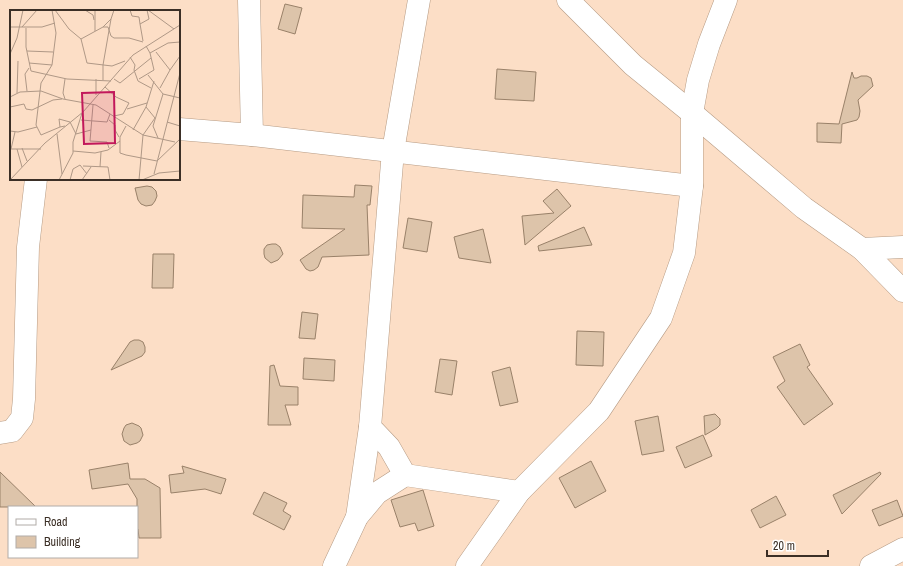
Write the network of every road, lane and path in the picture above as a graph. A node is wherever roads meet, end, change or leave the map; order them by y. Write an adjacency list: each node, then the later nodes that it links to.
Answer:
1 (249, 0): 7 (street)
2 (419, 0): 8 (street)
3 (567, 0): 5 (street)
4 (726, 0): 5 (street)
5 (692, 113): 10 (street); 12 (street)
6 (180, 129): 7 (street)
7 (252, 135): 8 (street)
8 (393, 151): 10 (street); 14 (street)
9 (36, 180): 15 (street)
10 (692, 186): 17 (street)
11 (903, 247): 12 (street)
12 (862, 249): 13 (street)
13 (903, 291)
14 (370, 427): 16 (street); 18 (street)
15 (0, 433)
16 (405, 475): 17 (street); 18 (street)
17 (519, 492): 20 (street)
18 (357, 516): 21 (street)
19 (903, 549): 22 (street)
20 (470, 564)
21 (334, 566)
22 (870, 566)

